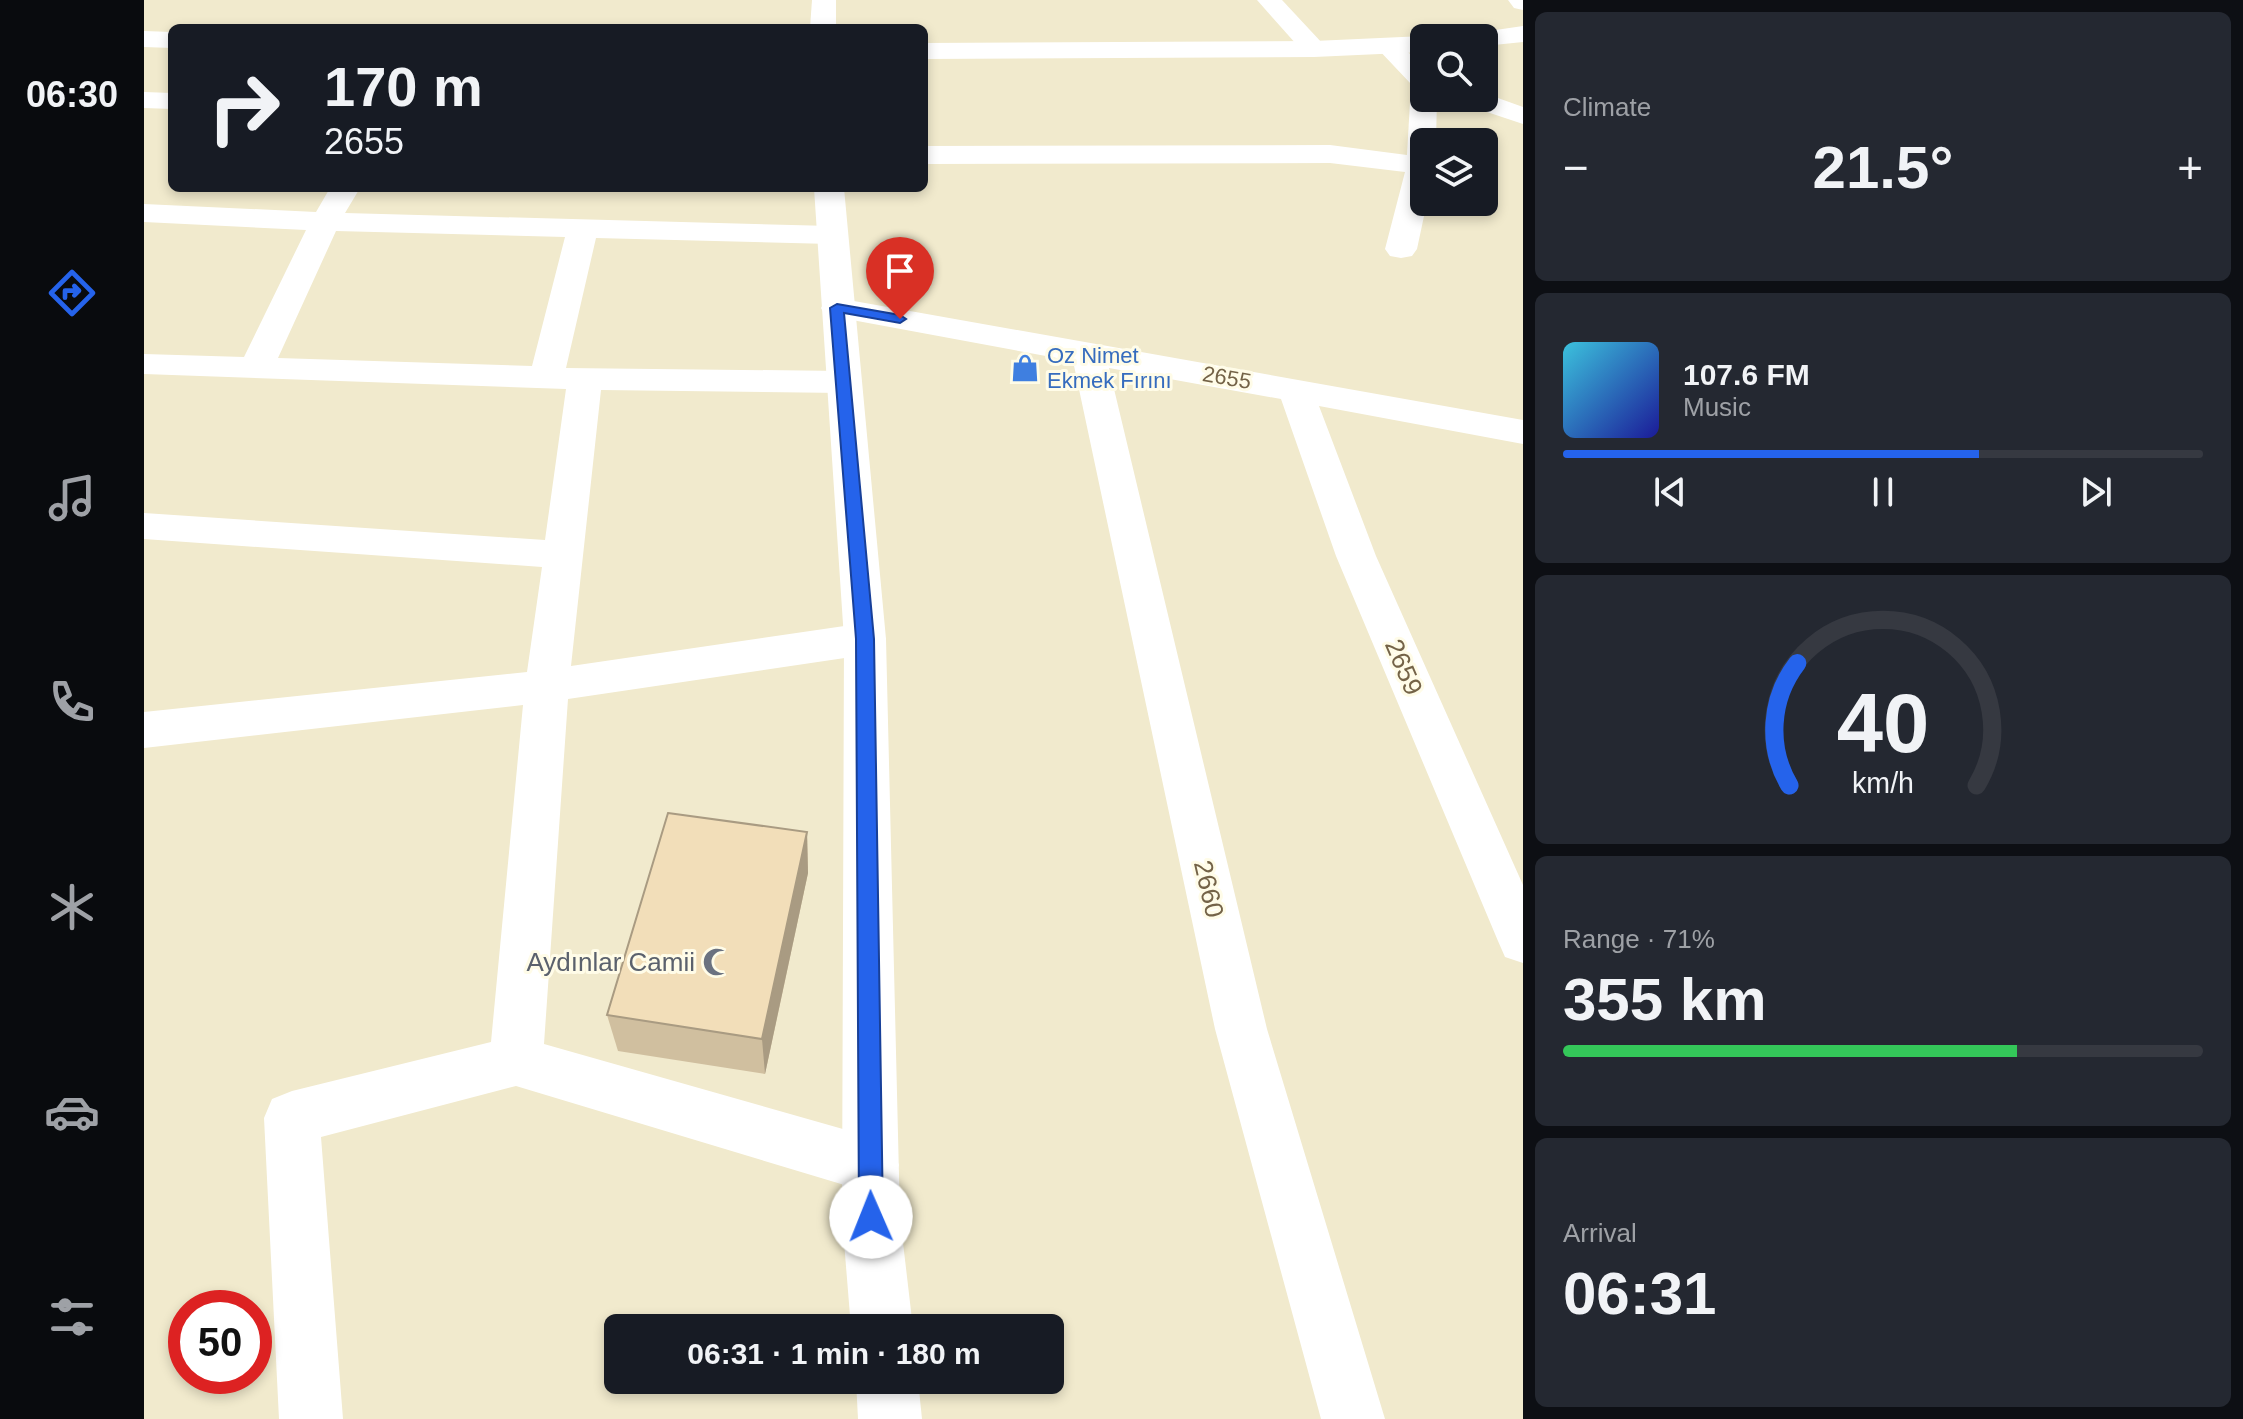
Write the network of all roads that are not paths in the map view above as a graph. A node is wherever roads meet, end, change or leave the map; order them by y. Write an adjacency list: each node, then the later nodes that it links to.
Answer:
1 (824, 0): 3 (street)
2 (1269, 0): 10 (street)
3 (823, 24)
4 (1523, 34): 5 (street)
5 (1498, 37)
6 (144, 39): 7 (street)
7 (168, 40)
8 (1410, 45): 9 (street)
9 (1389, 47): 10 (street); 12 (street)
10 (1314, 49): 11 (street)
11 (928, 51)
12 (1410, 68)
13 (144, 100): 14 (street)
14 (168, 101)
15 (1498, 107): 16 (street)
16 (1523, 116)
17 (928, 155): 18 (street)
18 (1410, 164)
19 (343, 192): 23 (street)
20 (829, 192): 25 (street)
21 (1410, 211): 27 (street)
22 (153, 213): 23 (street); 26 (street)
23 (325, 222): 24 (street); 31 (street)
24 (583, 229): 25 (street); 32 (street)
25 (831, 235): 28 (street)
26 (144, 239)
27 (1401, 249)
28 (837, 308): 29 (street, 2655); 33 (street)
29 (1088, 353): 34 (street, 2655); 48 (street, 2660)
30 (144, 364): 31 (street)
31 (256, 368): 32 (street)
32 (566, 378): 33 (street); 37 (street)
33 (843, 382): 38 (street)
34 (1295, 389): 35 (street, 2655); 41 (street, 2659)
35 (1521, 435)
36 (144, 526): 37 (street)
37 (563, 555): 39 (street)
38 (865, 639): 39 (street); 43 (street)
39 (547, 686): 40 (street); 42 (street)
40 (144, 730)
41 (1523, 941)
42 (516, 1061): 43 (street); 46 (street)
43 (871, 1165): 44 (street)
44 (881, 1314)
45 (888, 1394): 47 (street)
46 (311, 1419)
47 (890, 1419)
48 (1353, 1419)

